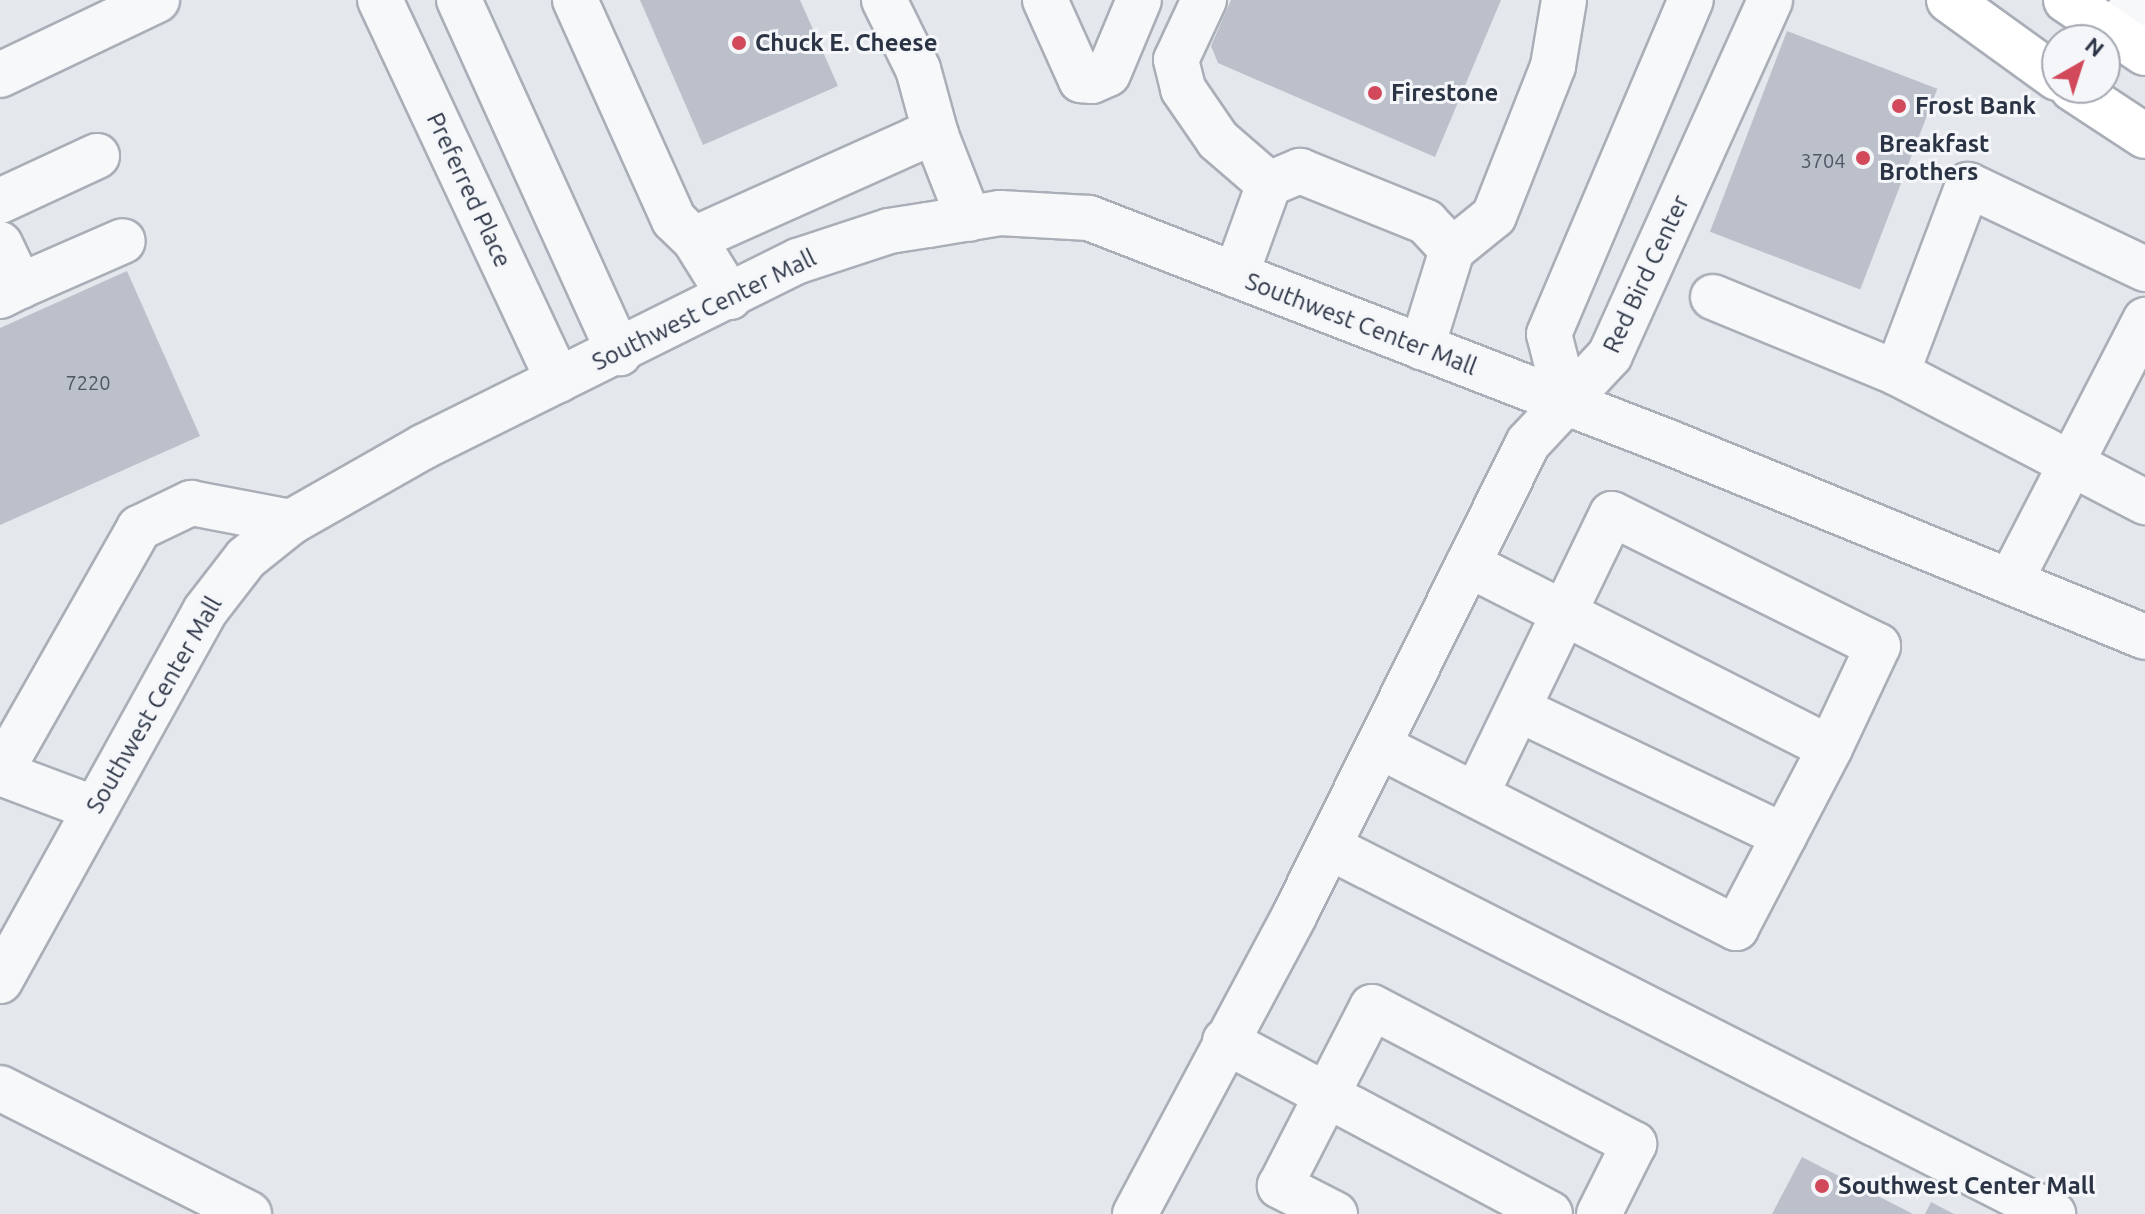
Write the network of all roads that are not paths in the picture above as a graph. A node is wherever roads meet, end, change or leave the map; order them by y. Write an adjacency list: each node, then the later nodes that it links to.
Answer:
1 (157, 0): 16 (street)
2 (380, 0): 37 (street, Preferred Place)
3 (459, 0): 35 (street)
4 (575, 0): 24 (street)
5 (884, 0): 18 (street)
6 (1045, 0): 7 (street)
7 (1139, 0)
8 (1204, 0): 21 (street)
9 (1564, 0): 27 (street)
10 (1691, 0): 38 (street)
11 (1770, 0): 38 (street, Red Bird Center)
12 (1949, 0): 15 (main road)
13 (2066, 0): 14 (main road)
14 (2132, 29)
15 (2041, 66)
16 (0, 75)
17 (2096, 104): 19 (main road)
18 (936, 135): 23 (street); 24 (street)
19 (2145, 136)
20 (97, 156): 22 (street)
21 (1269, 184): 27 (street); 29 (street)
22 (0, 201)
23 (969, 219): 29 (street, Southwest Center Mall); 31 (street, Southwest Center Mall)
24 (694, 239): 31 (street)
25 (123, 241): 30 (street)
26 (0, 244): 30 (street)
27 (1452, 250): 34 (street)
28 (2145, 269): 36 (street)
29 (1236, 275): 34 (street, Southwest Center Mall)
30 (10, 291)
31 (730, 297): 35 (street, Southwest Center Mall)
32 (1713, 297): 36 (street)
33 (2145, 320): 39 (street)
34 (1422, 347): 38 (street, Southwest Center Mall)
35 (619, 353): 37 (street, Southwest Center Mall)
36 (1897, 373): 39 (street)
37 (558, 380): 41 (street, Southwest Center Mall)
38 (1567, 404): 42 (street, Red Bird Center); 43 (street, Southwest Center Mall)
39 (2072, 465): 40 (street); 43 (street)
40 (2145, 502)
41 (291, 522): 49 (street); 51 (street, Southwest Center Mall)
42 (1468, 564): 44 (street); 47 (street, Red Bird Center)
43 (2010, 582): 45 (street, Southwest Center Mall)
44 (1564, 613): 46 (street); 48 (street); 48 (street)
45 (2145, 637)
46 (1518, 709): 50 (street); 52 (street)
47 (1379, 746): 50 (street); 53 (street, Red Bird Center)
48 (1830, 748): 52 (street)
49 (0, 773): 51 (street)
50 (1476, 795): 52 (street)
51 (93, 808): 54 (street, Southwest Center Mall)
52 (1784, 836)
53 (1329, 847): 55 (street, Red Bird Center); 64 (street)
54 (0, 981)
55 (1225, 1041): 57 (street); 60 (street, Red Bird Center)
56 (0, 1088): 59 (street)
57 (1327, 1096): 58 (street); 62 (street); 63 (street)
58 (1273, 1200): 61 (street)
59 (249, 1214)
60 (1135, 1214)
61 (1335, 1214)
62 (1550, 1214)
63 (1599, 1214)
64 (2053, 1214)

